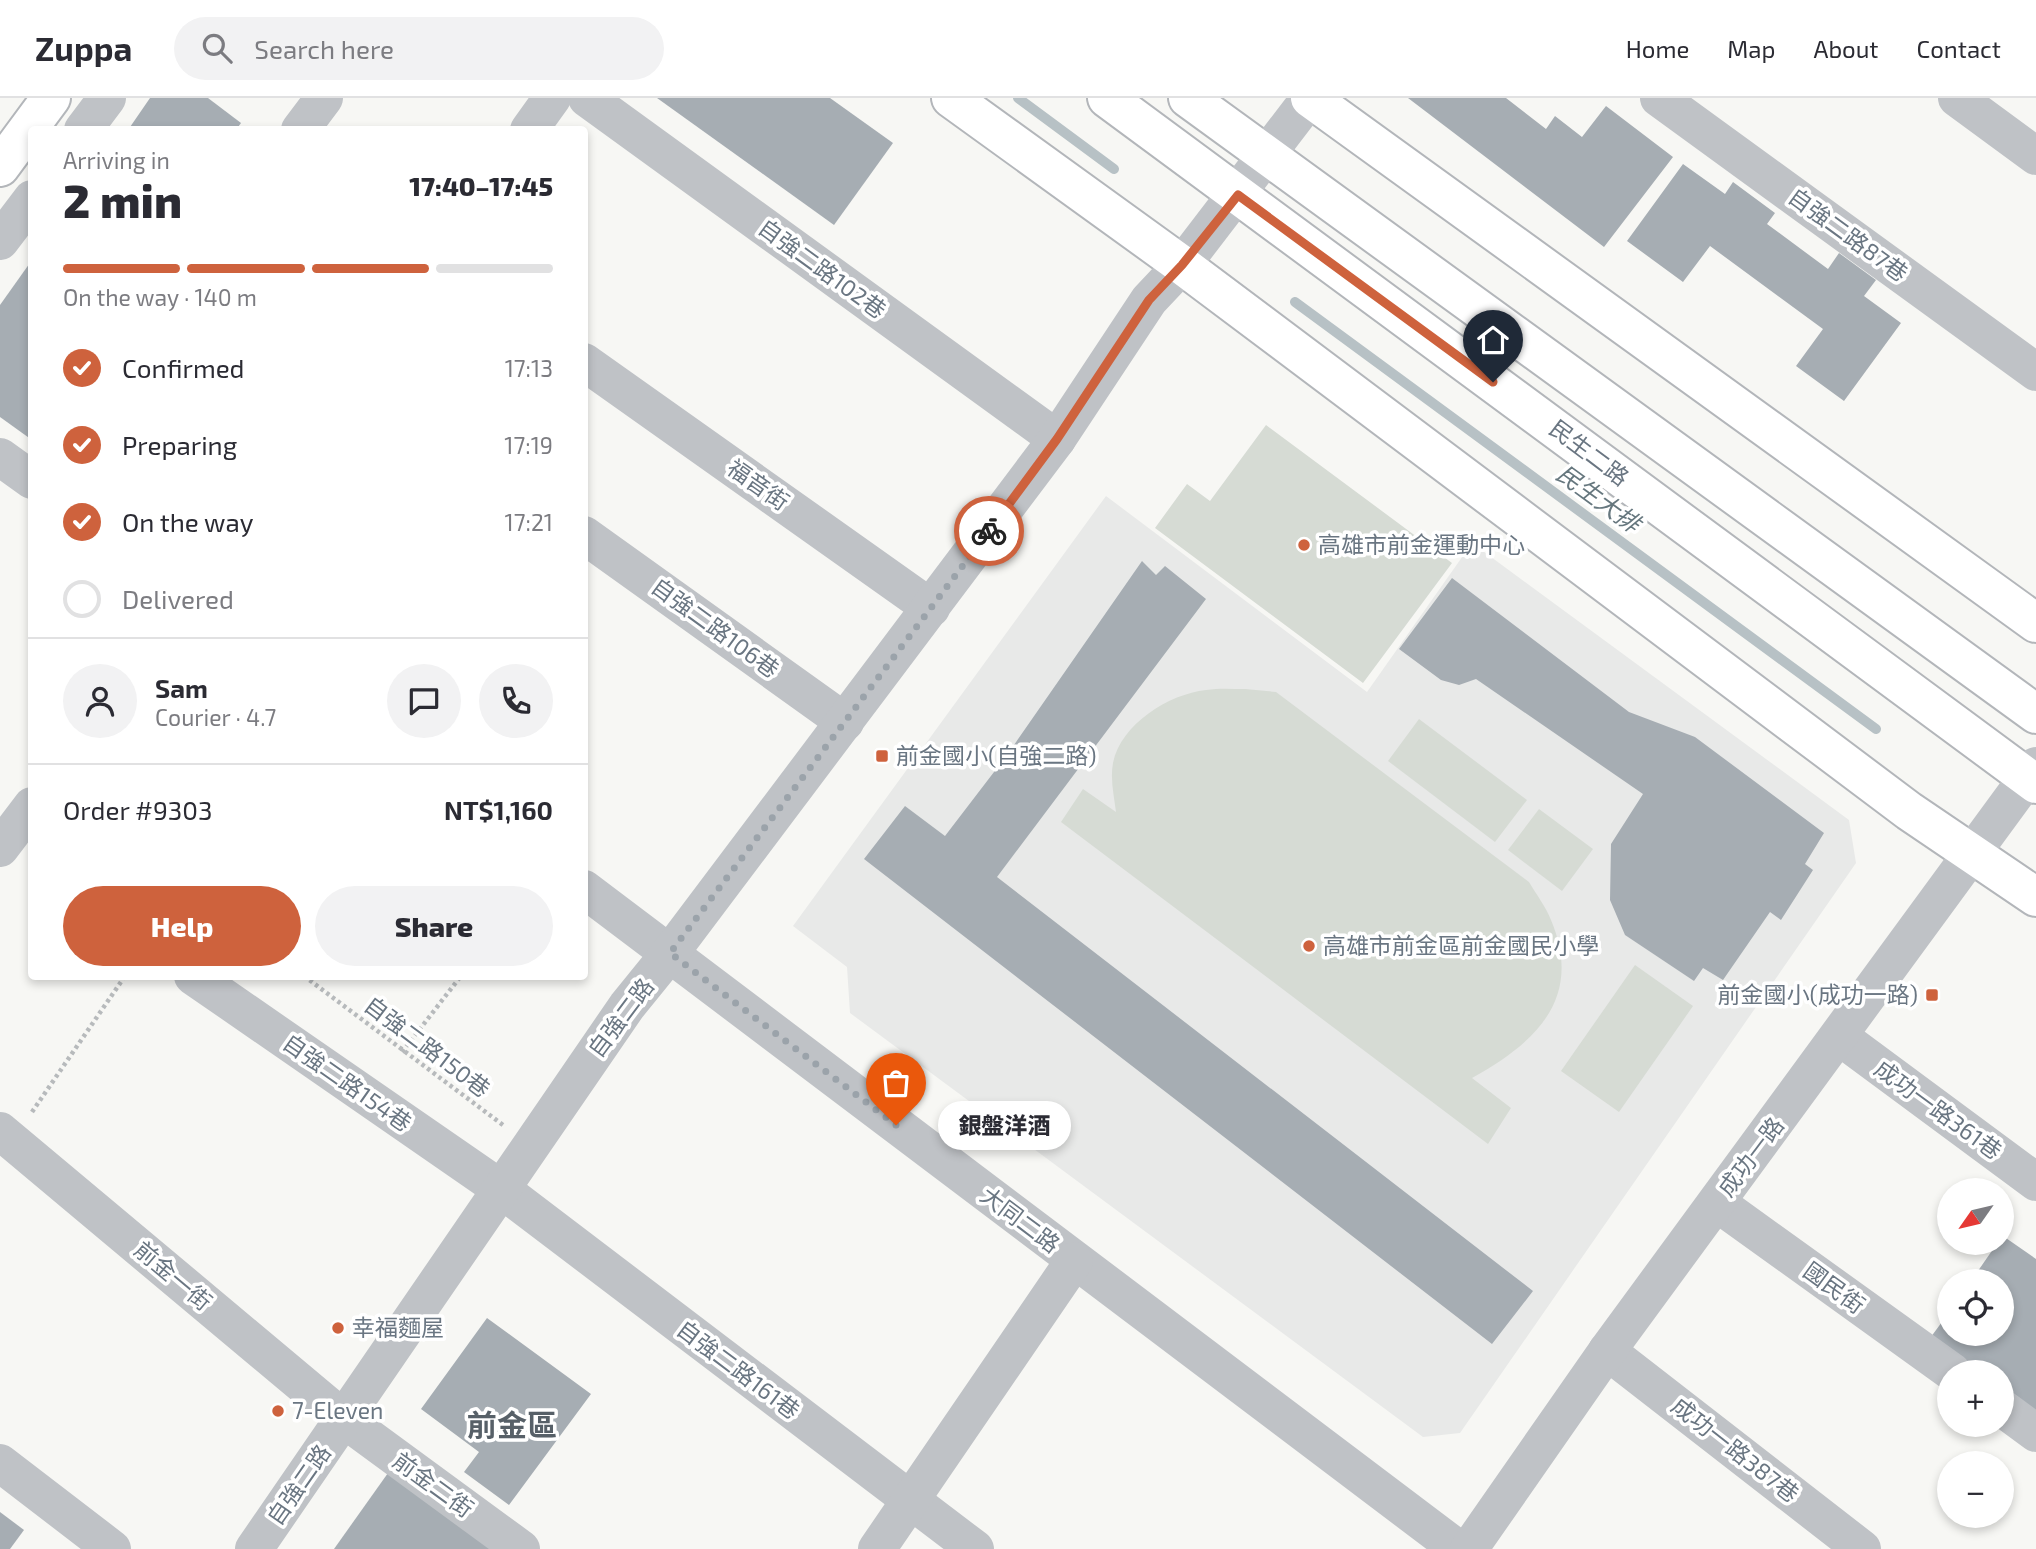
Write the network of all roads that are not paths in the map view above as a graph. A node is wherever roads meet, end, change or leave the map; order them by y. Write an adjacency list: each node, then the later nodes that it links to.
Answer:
1 (51, 98): 12 (main road)
2 (107, 98): 13 (street)
3 (324, 98): 14 (street)
4 (552, 98): 15 (street)
5 (587, 98): 26 (street, 自強二路102巷)
6 (951, 98): 23 (main road)
7 (1107, 98): 20 (main road, 民生二路)
8 (1188, 98): 17 (main road)
9 (1310, 98): 17 (street, 自強二路); 31 (main road)
10 (1659, 98): 25 (street, 自強二路87巷)
11 (1958, 98): 18 (street)
12 (30, 126)
13 (86, 126)
14 (303, 126)
15 (532, 126)
16 (28, 129): 19 (main road)
17 (1267, 155): 20 (street, 自強二路); 32 (main road)
18 (2036, 156)
19 (0, 167)
20 (1238, 195): 23 (street, 自強二路); 34 (main road, 民生二路)
21 (28, 204): 22 (street)
22 (0, 241)
23 (1182, 265): 26 (street, 自強二路); 35 (main road)
24 (588, 365): 30 (street, 福音街)
25 (2036, 372)
26 (1057, 439): 30 (street, 自強二路)
27 (0, 457): 28 (street)
28 (28, 477)
29 (588, 537): 33 (street, 自強二路106巷)
30 (931, 608): 33 (street, 自強二路)
31 (2036, 623)
32 (2036, 714)
33 (845, 722): 38 (street, 自強二路)
34 (2033, 776): 35 (street, 成功一路)
35 (1973, 852): 37 (main road); 40 (street, 成功一路)
36 (588, 892): 38 (street, 大同二路)
37 (2036, 897)
38 (670, 953): 43 (street, 自強二路); 45 (street, 大同二路)
39 (200, 980): 43 (street, 自強二路154巷)
40 (1840, 1037): 42 (street, 成功一路361巷); 44 (street, 成功一路)
41 (6, 1136): 49 (street, 前金一街)
42 (2036, 1182)
43 (501, 1189): 49 (street, 自強二路); 52 (street, 自強二路161巷)
44 (1717, 1203): 46 (street, 成功一路); 47 (street, 國民街)
45 (1074, 1261): 52 (street); 58 (street, 大同二路)
46 (1607, 1351): 59 (street, 成功一路); 60 (street, 成功一路387巷)
47 (1937, 1361)
48 (2014, 1417): 50 (street)
49 (345, 1420): 54 (street, 自強二路); 55 (street, 前金二街)
50 (2036, 1433)
51 (0, 1463): 53 (street)
52 (911, 1502): 56 (street); 57 (street, 自強二路161巷)
53 (112, 1549)
54 (254, 1549)
55 (521, 1549)
56 (877, 1549)
57 (975, 1549)
58 (1458, 1549)
59 (1469, 1549)
60 (1862, 1549)

